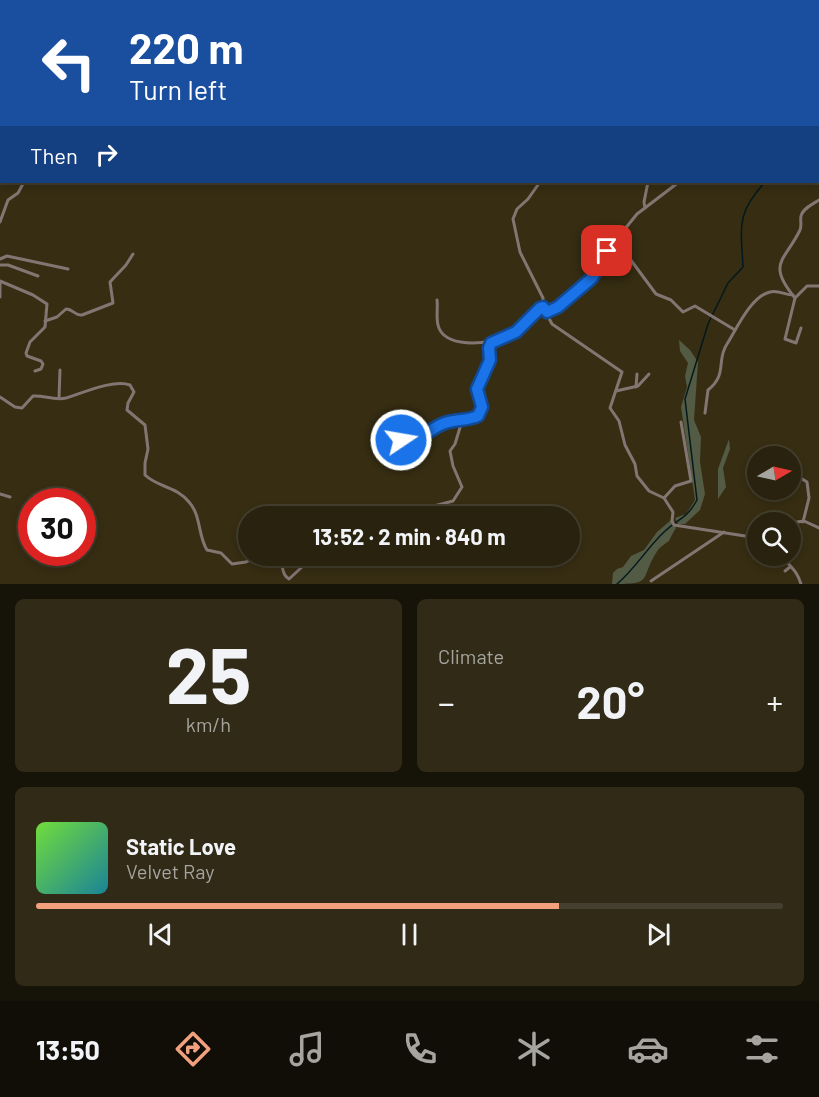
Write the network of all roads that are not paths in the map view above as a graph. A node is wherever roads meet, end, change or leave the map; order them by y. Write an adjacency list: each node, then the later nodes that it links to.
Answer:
1 (23, 183): 7 (street)
2 (539, 183): 21 (street)
3 (648, 183): 8 (street)
4 (678, 183): 8 (street)
5 (819, 200): 18 (street)
6 (0, 203): 7 (street)
7 (6, 205): 9 (street)
8 (645, 208): 10 (street)
9 (0, 222)
10 (616, 240): 22 (street); 25 (street)
11 (133, 254): 23 (street)
12 (0, 259): 14 (street)
13 (0, 265): 15 (street)
14 (68, 268)
15 (38, 276)
16 (0, 281): 19 (street); 23 (street)
17 (819, 286): 18 (street)
18 (794, 296): 24 (street); 25 (street)
19 (0, 297)
20 (437, 300): 26 (street)
21 (543, 307): 22 (street); 26 (street)
22 (547, 312): 32 (street)
23 (45, 321): 28 (street)
24 (801, 328)
25 (735, 330): 35 (street)
26 (493, 341): 36 (street)
27 (60, 370): 34 (street)
28 (35, 371)
29 (637, 374): 31 (street)
30 (649, 374): 31 (street)
31 (636, 387): 32 (street)
32 (616, 391): 42 (street)
33 (0, 397): 34 (street)
34 (59, 398): 48 (street)
35 (705, 413)
36 (462, 421): 38 (street); 43 (street)
37 (681, 422): 42 (street)
38 (378, 434)
39 (801, 478): 44 (street)
40 (0, 494): 41 (street)
41 (10, 497)
42 (664, 498): 46 (street)
43 (435, 506)
44 (803, 522): 45 (street)
45 (819, 528)
46 (724, 532): 47 (street); 53 (street)
47 (747, 536)
48 (238, 563)
49 (281, 566): 50 (street)
50 (303, 566)
51 (790, 567): 52 (street); 54 (street)
52 (785, 572)
53 (651, 581)
54 (801, 584)

